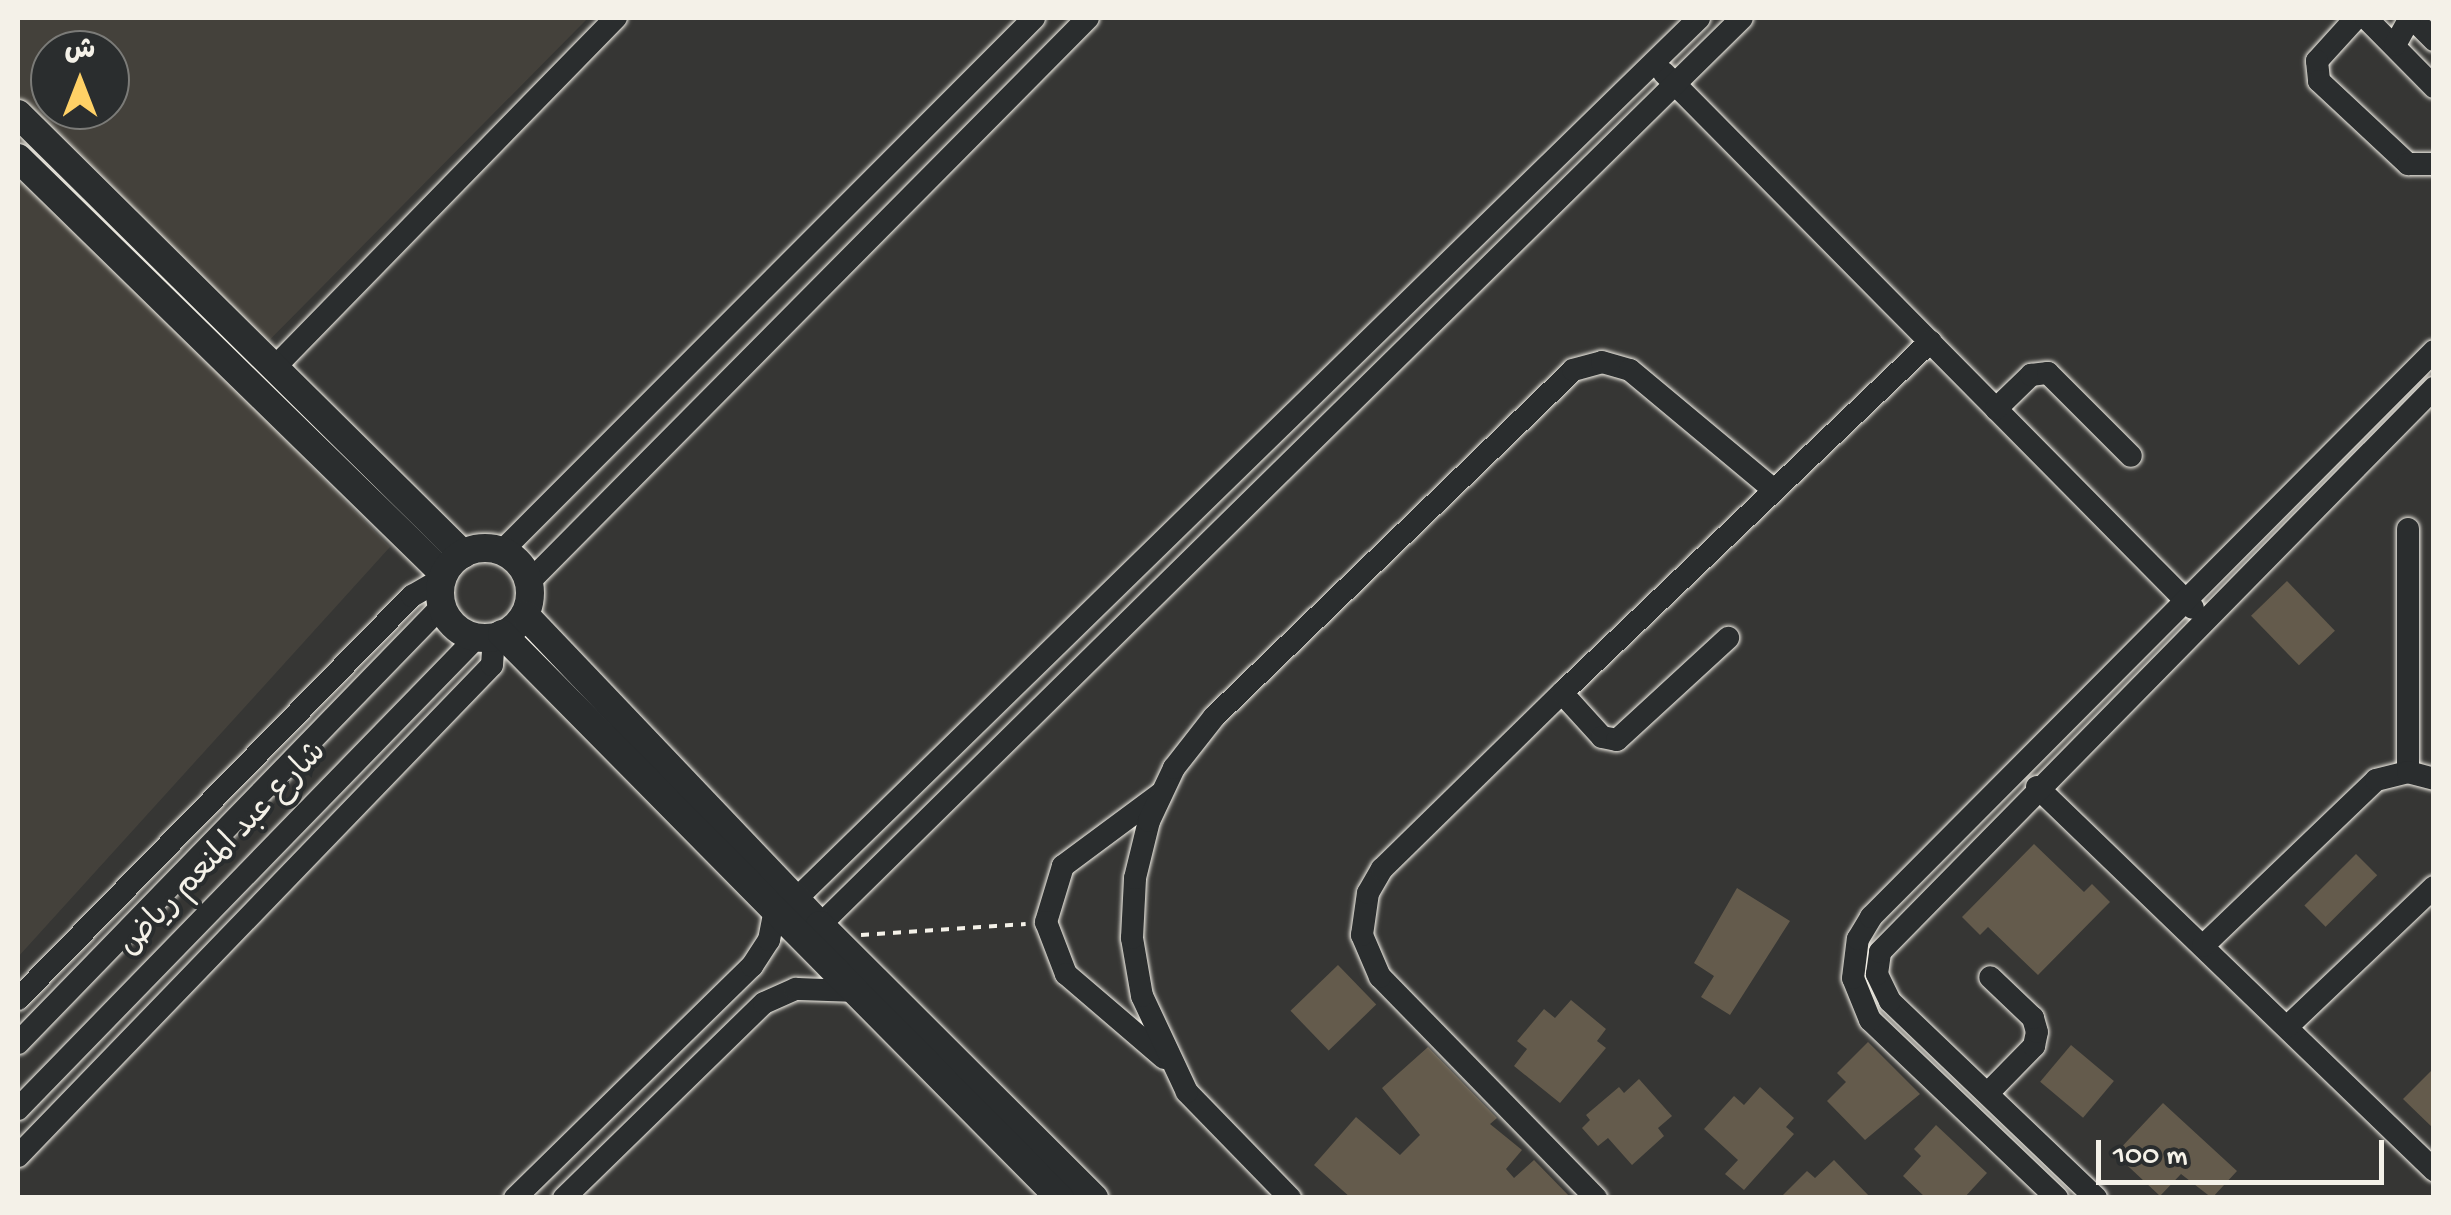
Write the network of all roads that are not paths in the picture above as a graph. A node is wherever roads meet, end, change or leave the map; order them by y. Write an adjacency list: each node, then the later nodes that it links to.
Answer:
1 (616, 18): 19 (street)
2 (1034, 18): 24 (street)
3 (1088, 18): 26 (street)
4 (1699, 18): 11 (street)
5 (1742, 18): 12 (street)
6 (2356, 18): 16 (street)
7 (2366, 18): 10 (street)
8 (2411, 18): 9 (street); 10 (street)
9 (2434, 40)
10 (2395, 45): 13 (street)
11 (1654, 63): 12 (street); 45 (street)
12 (1673, 82): 17 (street); 46 (street)
13 (2434, 87)
14 (18, 114): 19 (main road)
15 (18, 158): 30 (main road)
16 (2434, 164)
17 (1930, 342): 23 (street); 27 (street)
18 (2434, 351): 21 (street)
19 (273, 370): 30 (main road)
20 (2434, 388): 22 (street)
21 (2396, 389): 22 (street); 32 (street)
22 (2414, 407): 35 (street)
23 (1996, 409): 25 (street); 32 (street)
24 (620, 433): 26 (street); 29 (street)
25 (2130, 456)
26 (648, 462): 31 (street)
27 (1774, 490): 38 (street); 43 (street)
28 (2408, 530): 40 (street)
29 (502, 551): 30 (main road); 31 (main road)
30 (450, 568): 33 (main road); 51 (street)
31 (529, 582): 34 (main road)
32 (2185, 600): 35 (street); 67 (street)
33 (442, 606): 36 (main road); 54 (street, شارع عبد المنعم رياض)
34 (525, 615): 36 (main road); 39 (main road)
35 (2204, 618): 42 (street)
36 (491, 636): 39 (main road); 58 (street, شارع عبد المنعم رياض); 59 (street)
37 (1728, 638): 38 (street)
38 (1562, 692): 66 (street)
39 (655, 767): 45 (main road)
40 (2408, 772): 41 (street); 47 (street)
41 (2434, 780)
42 (2037, 786): 47 (street); 57 (street)
43 (1160, 794): 55 (street); 55 (street)
44 (2434, 887): 53 (street)
45 (785, 905): 46 (main road); 49 (street); 50 (main road)
46 (826, 931): 56 (main road)
47 (2203, 946): 53 (street)
48 (1990, 977): 57 (street)
49 (740, 978): 52 (street); 61 (street)
50 (853, 991): 52 (street); 56 (main road)
51 (18, 999)
52 (764, 1002): 62 (street)
53 (2288, 1027): 60 (street)
54 (18, 1043)
55 (1171, 1064): 65 (street)
56 (952, 1074): 63 (main road); 64 (main road)
57 (1988, 1094): 68 (street)
58 (18, 1110)
59 (18, 1156)
60 (2434, 1170)
61 (516, 1198)
62 (564, 1198)
63 (1060, 1198)
64 (1094, 1198)
65 (1290, 1198)
66 (1596, 1198)
67 (2057, 1198)
68 (2096, 1198)

